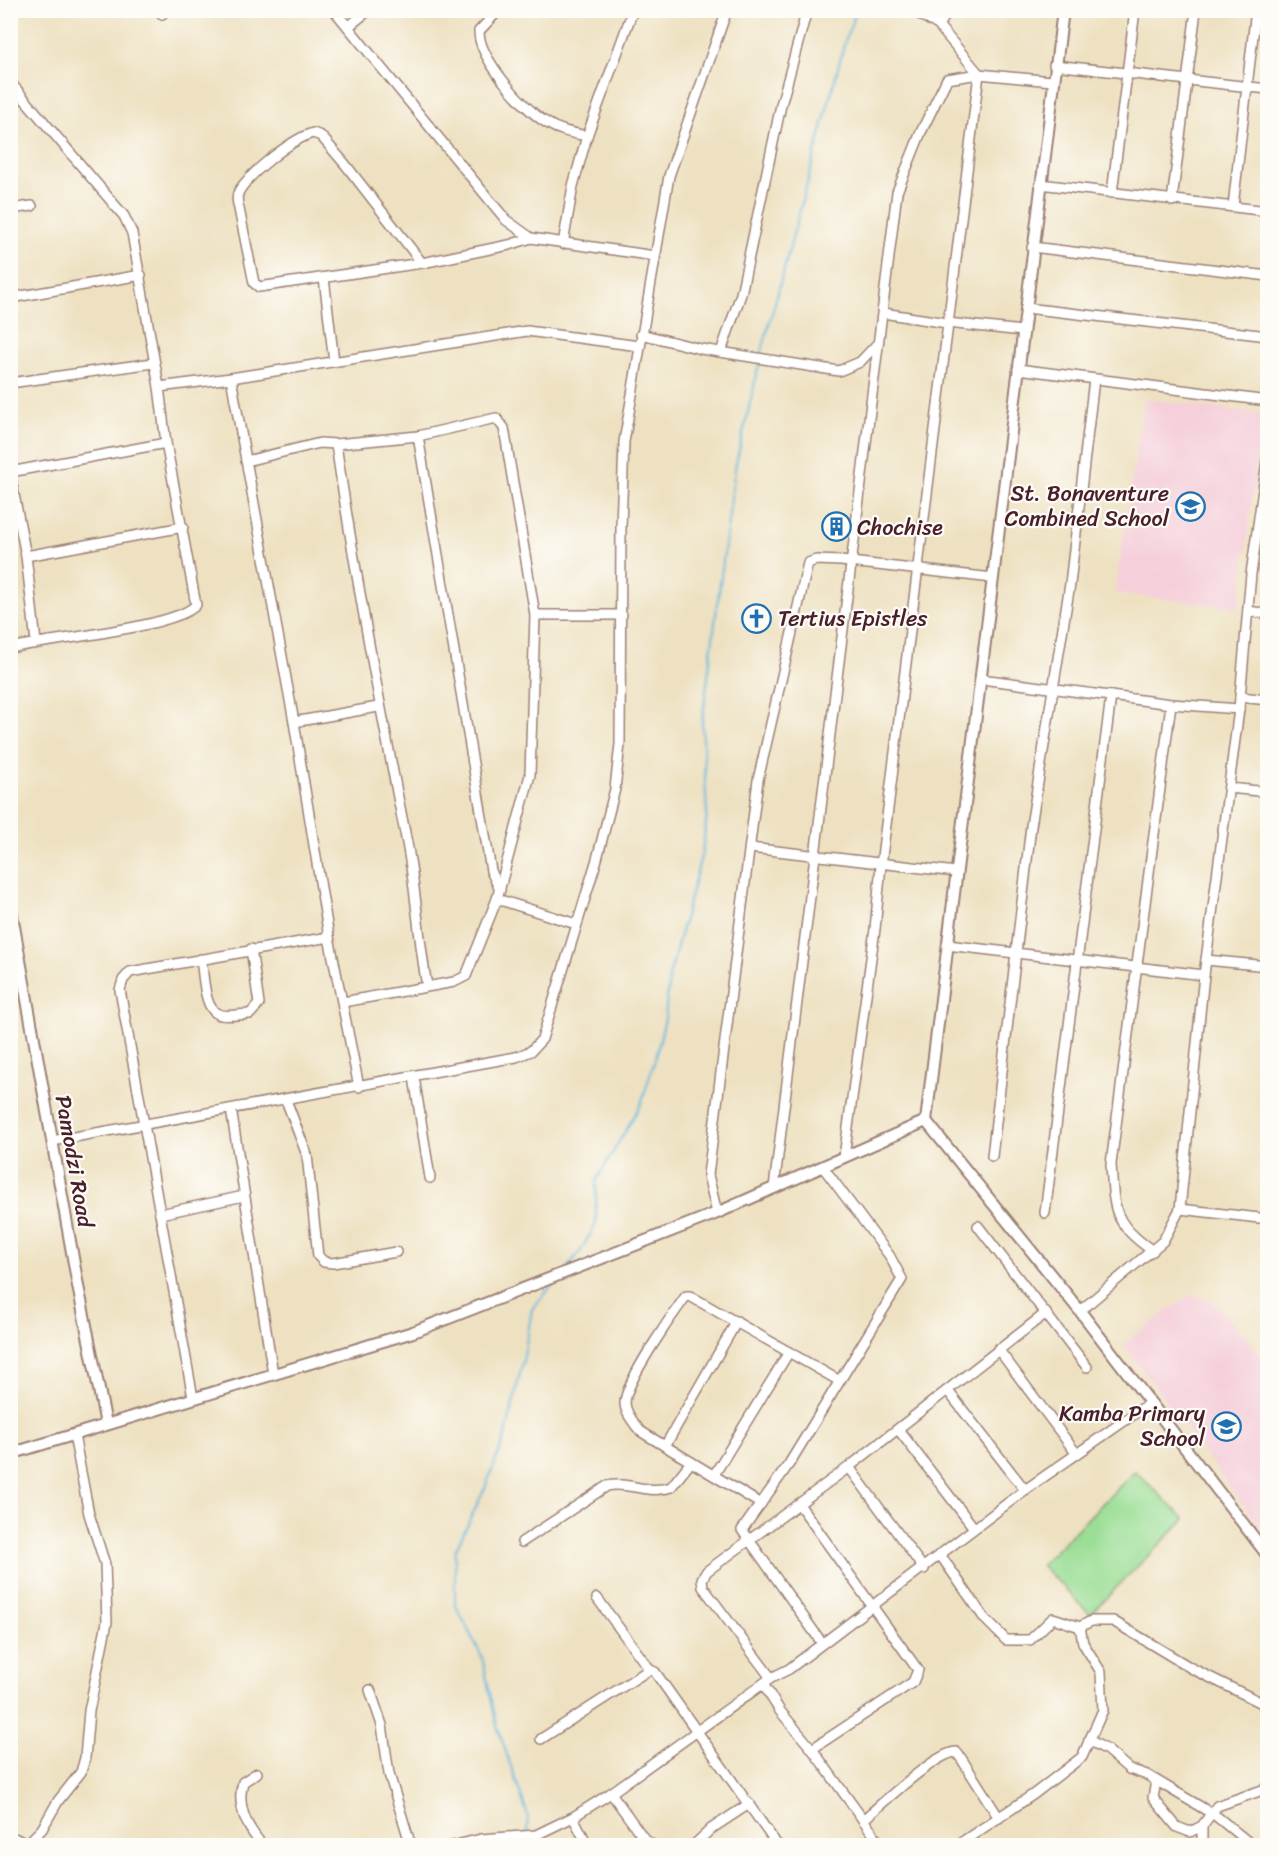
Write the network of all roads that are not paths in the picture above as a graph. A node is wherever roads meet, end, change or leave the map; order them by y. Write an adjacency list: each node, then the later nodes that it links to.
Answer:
1 (334, 10): 14 (street)
2 (369, 10): 14 (street)
3 (499, 10): 23 (street)
4 (633, 10): 23 (street)
5 (727, 10): 34 (street)
6 (807, 10): 48 (street)
7 (912, 10): 13 (street)
8 (950, 10): 13 (street)
9 (1063, 10): 15 (street)
10 (1135, 10): 17 (street)
11 (1196, 10): 19 (street)
12 (1256, 10): 21 (street)
13 (938, 25): 16 (street)
14 (348, 27): 31 (street)
15 (1054, 65): 17 (street); 18 (street)
16 (980, 74): 18 (street); 41 (street); 42 (street)
17 (1127, 75): 19 (street); 25 (street)
18 (1052, 81): 24 (street)
19 (1187, 81): 21 (street); 26 (street)
20 (10, 82): 36 (street)
21 (1247, 88): 22 (street); 28 (street)
22 (1268, 89)
23 (587, 136): 32 (street)
24 (1040, 184): 25 (street); 33 (street)
25 (1112, 193): 26 (street)
26 (1172, 201): 28 (street)
27 (32, 206): 29 (street)
28 (1233, 206): 30 (street)
29 (10, 209)
30 (1268, 211)
31 (531, 238): 32 (street); 35 (street)
32 (563, 244): 34 (street)
33 (1032, 247): 37 (street); 40 (street)
34 (655, 256): 44 (street)
35 (422, 263): 38 (street); 38 (street)
36 (141, 275): 39 (street); 50 (street)
37 (1268, 276)
38 (324, 278): 49 (street)
39 (10, 297)
40 (1026, 308): 43 (street); 45 (street)
41 (883, 313): 42 (street); 46 (street)
42 (947, 323): 43 (street); 68 (street)
43 (1023, 331): 51 (street)
44 (641, 334): 47 (street); 48 (street)
45 (1268, 336)
46 (877, 344): 48 (street); 67 (street)
47 (639, 346): 49 (street); 73 (street)
48 (721, 352)
49 (334, 362): 52 (street)
50 (153, 363): 54 (street); 55 (street)
51 (1017, 369): 53 (street); 69 (street)
52 (231, 378): 55 (street); 61 (street)
53 (1094, 379): 56 (street); 77 (street)
54 (10, 383)
55 (159, 387): 58 (street)
56 (1268, 401)
57 (418, 436): 59 (street); 72 (street); 91 (street)
58 (166, 443): 62 (street); 63 (street)
59 (336, 444): 61 (street); 82 (street)
60 (1268, 454): 64 (street)
61 (246, 461): 84 (street)
62 (10, 473): 66 (street)
63 (183, 527): 66 (street); 74 (street)
64 (1257, 529): 65 (street); 70 (street)
65 (1268, 531)
66 (26, 556): 74 (street)
67 (850, 562): 68 (street); 87 (street); 88 (street)
68 (918, 568): 69 (street); 89 (street)
69 (993, 578): 76 (street)
70 (1248, 611): 71 (street); 79 (street)
71 (1268, 614)
72 (535, 615): 73 (street); 91 (street)
73 (621, 615): 93 (street)
74 (36, 642): 75 (street)
75 (10, 648)
76 (981, 679): 77 (street); 90 (street)
77 (1053, 689): 78 (street); 97 (street)
78 (1111, 696): 81 (street); 99 (street)
79 (1240, 697): 80 (street); 83 (street)
80 (1268, 700)
81 (1171, 704): 83 (street); 102 (street)
82 (378, 707): 84 (street); 104 (street)
83 (1239, 710): 85 (street)
84 (294, 723): 94 (street)
85 (1229, 788): 86 (street); 100 (street)
86 (1268, 792)
87 (750, 848): 88 (street); 120 (street)
88 (816, 857): 89 (street); 117 (street)
89 (881, 865): 90 (street); 114 (street)
90 (956, 872): 95 (street)
91 (499, 895): 93 (street); 104 (street)
92 (10, 904): 112 (street, Pamodzi Road)
93 (576, 924): 106 (street)
94 (329, 937): 96 (street); 105 (street)
95 (947, 945): 97 (street); 110 (street)
96 (251, 949): 98 (street); 98 (street)
97 (1017, 953): 99 (street); 113 (street)
98 (201, 959): 111 (street)
99 (1078, 960): 102 (street); 121 (street)
100 (1206, 960): 101 (street); 103 (street)
101 (1268, 966)
102 (1137, 967): 103 (street); 125 (street)
103 (1204, 975): 119 (street)
104 (428, 986): 105 (street)
105 (343, 1002): 107 (street)
106 (414, 1077): 107 (street); 116 (street)
107 (358, 1087): 108 (street)
108 (286, 1100): 109 (street); 126 (street)
109 (231, 1109): 111 (street); 118 (street)
110 (926, 1121): 114 (street); 127 (street)
111 (145, 1124): 112 (street); 122 (street)
112 (52, 1141): 138 (street, Pamodzi Road)
113 (992, 1156)
114 (844, 1157): 115 (street)
115 (823, 1167): 117 (street); 134 (street)
116 (430, 1178)
117 (774, 1188): 120 (street)
118 (244, 1196): 122 (street); 133 (street)
119 (1180, 1209): 123 (street); 125 (street)
120 (717, 1213): 133 (street)
121 (1045, 1213)
122 (160, 1214): 136 (street)
123 (1268, 1219)
124 (978, 1226): 128 (street)
125 (1153, 1251): 127 (street)
126 (396, 1252)
127 (1080, 1311): 137 (street)
128 (1046, 1313): 130 (street); 132 (street)
129 (738, 1321): 131 (street); 141 (street); 141 (street)
130 (998, 1349): 135 (street); 142 (street)
131 (789, 1352): 134 (street); 146 (street)
132 (1087, 1367)
133 (273, 1374): 136 (street)
134 (838, 1380): 148 (street)
135 (948, 1391): 139 (street); 147 (street)
136 (193, 1398): 138 (street)
137 (1150, 1403): 142 (street); 154 (street)
138 (106, 1424): 140 (street)
139 (898, 1429): 145 (street); 150 (street)
140 (74, 1435): 143 (street); 179 (street)
141 (665, 1446): 144 (street)
142 (1076, 1453): 147 (street)
143 (10, 1454)
144 (691, 1462): 146 (street); 152 (street)
145 (849, 1467): 149 (street); 155 (street)
146 (714, 1475): 148 (street)
147 (1025, 1490): 150 (street)
148 (760, 1504): 151 (street)
149 (799, 1504): 151 (street); 157 (street)
150 (974, 1528): 153 (street)
151 (748, 1540): 159 (street); 161 (street)
152 (522, 1542)
153 (941, 1556): 155 (street); 158 (street)
154 (1268, 1556)
155 (924, 1569): 157 (street)
156 (597, 1598): 160 (street)
157 (874, 1606): 159 (street); 167 (street)
158 (1080, 1627): 163 (street); 166 (street)
159 (822, 1643): 161 (street)
160 (650, 1670): 164 (street); 165 (street)
161 (767, 1681): 164 (street); 167 (street)
162 (370, 1690): 181 (street)
163 (1268, 1706)
164 (698, 1731): 171 (street); 172 (street)
165 (541, 1739)
166 (1089, 1740): 169 (street); 175 (street)
167 (812, 1749): 176 (street)
168 (257, 1773): 180 (street)
169 (1156, 1781): 173 (street); 177 (street)
170 (1268, 1788): 173 (street)
171 (611, 1793): 174 (street); 184 (street)
172 (748, 1804): 185 (street); 186 (street)
173 (1212, 1814): 177 (street); 190 (street)
174 (573, 1817): 182 (street); 183 (street)
175 (999, 1818): 176 (street); 188 (street)
176 (863, 1820): 187 (street)
177 (1202, 1827): 189 (street)
178 (10, 1836): 179 (street)
179 (30, 1844)
180 (263, 1845)
181 (411, 1845)
182 (452, 1845)
183 (588, 1845)
184 (654, 1845)
185 (693, 1845)
186 (778, 1845)
187 (882, 1845)
188 (956, 1845)
189 (1202, 1845)
190 (1253, 1845)

